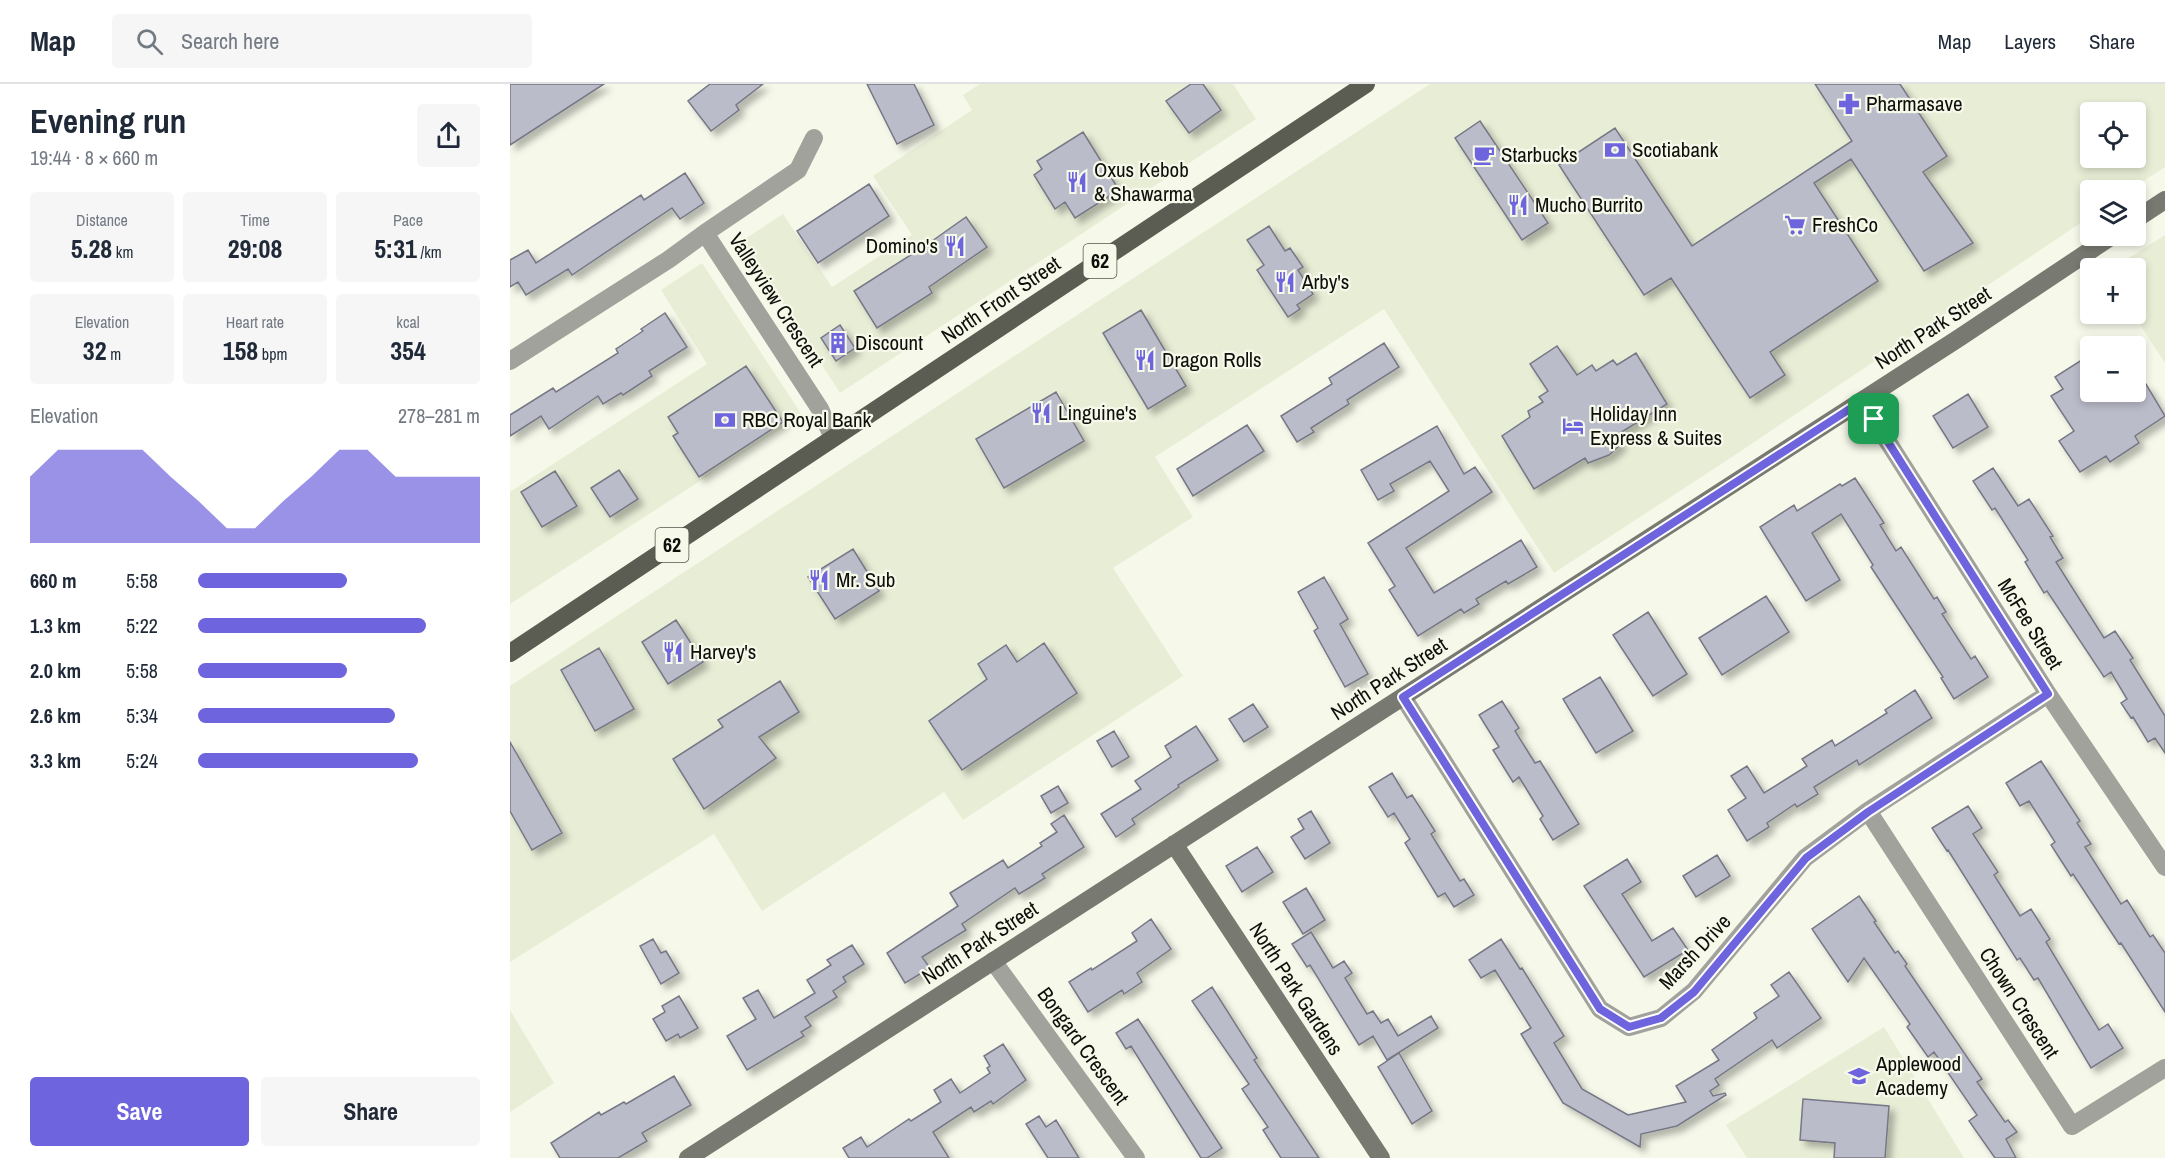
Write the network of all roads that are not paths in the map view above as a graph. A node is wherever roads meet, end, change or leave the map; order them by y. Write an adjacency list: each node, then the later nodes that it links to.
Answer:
1 (1366, 84): 9 (main road, North Front Street / 62)
2 (814, 138): 5 (street)
3 (2165, 200): 4 (street)
4 (2146, 212)
5 (705, 234): 7 (street, Valleyview Crescent); 9 (street, Valleyview Crescent)
6 (2097, 246): 8 (street, North Park Street)
7 (510, 361)
8 (1862, 401): 11 (street, McFee Street); 12 (street, North Park Street)
9 (833, 438): 10 (main road, North Front Street / 62)
10 (510, 652)
11 (2048, 694): 13 (street, Marsh Drive); 15 (street, McFee Street)
12 (1403, 697): 13 (street, Marsh Drive); 14 (street, North Park Street)
13 (1868, 812): 17 (street, Chown Crescent)
14 (1174, 844): 16 (street, North Park Street); 20 (street, North Park Gardens)
15 (2165, 867)
16 (993, 961): 18 (street, North Park Street); 19 (street, Bongard Crescent)
17 (2165, 1068)
18 (688, 1158)
19 (1136, 1158)
20 (1381, 1158)

